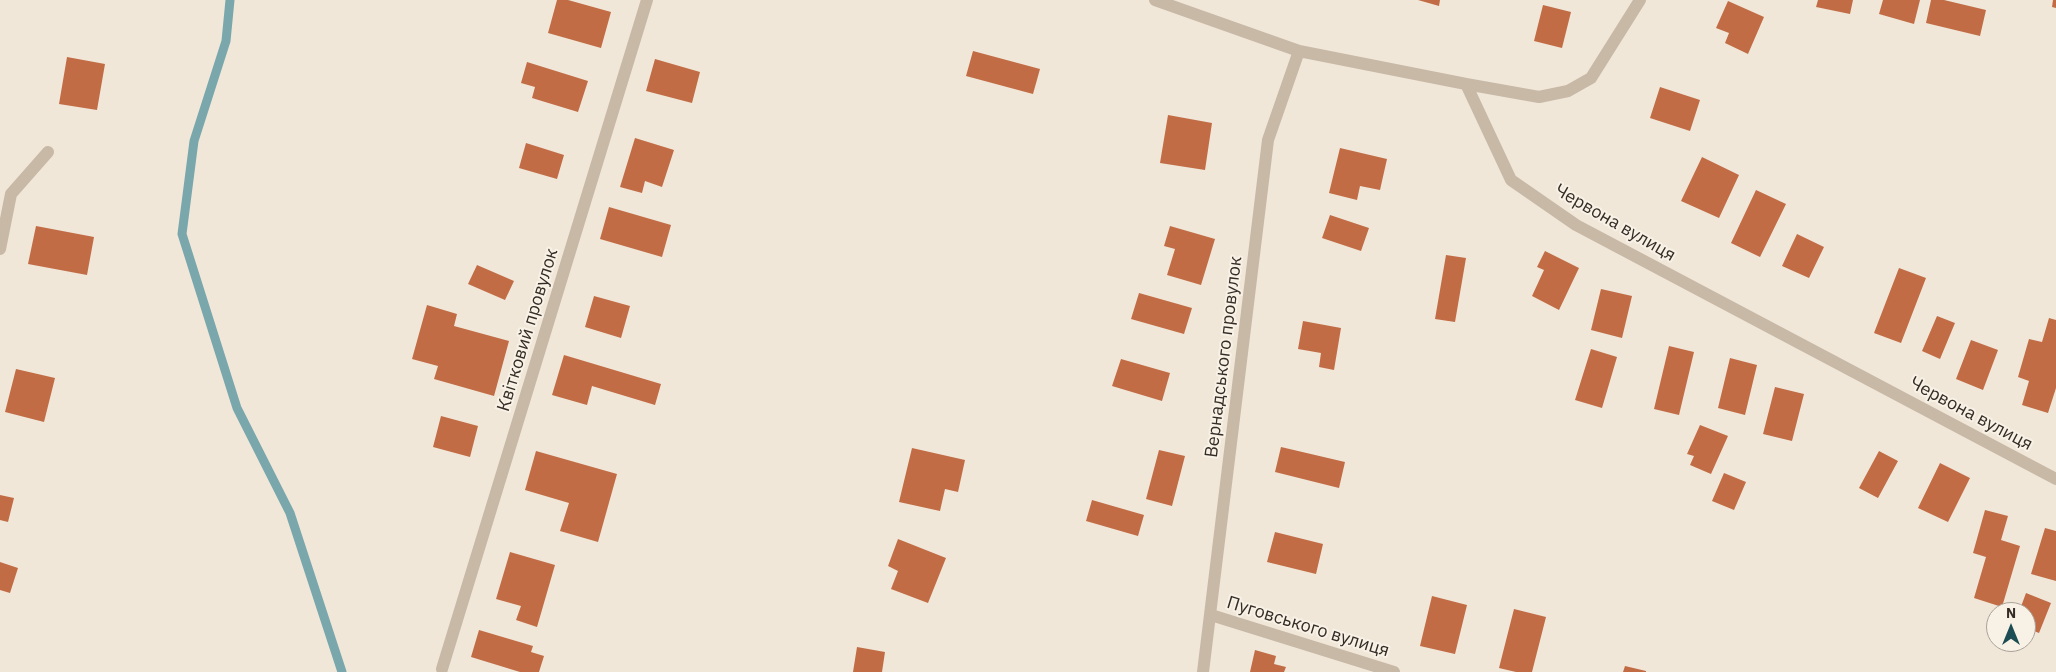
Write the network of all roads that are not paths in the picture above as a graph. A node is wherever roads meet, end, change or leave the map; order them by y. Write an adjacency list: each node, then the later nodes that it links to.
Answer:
1 (647, 0): 10 (street, Квітковий провулок)
2 (1155, 0): 4 (street)
3 (1640, 0): 5 (street)
4 (1299, 51): 5 (street); 9 (street, Вернадського провулок)
5 (1466, 84): 8 (street, Червона вулиця)
6 (48, 152): 7 (street)
7 (0, 249)
8 (2056, 479)
9 (1211, 614): 11 (street, Вернадського провулок); 12 (street, Пуговського вулиця)
10 (442, 670)
11 (1203, 672)
12 (1394, 672)

